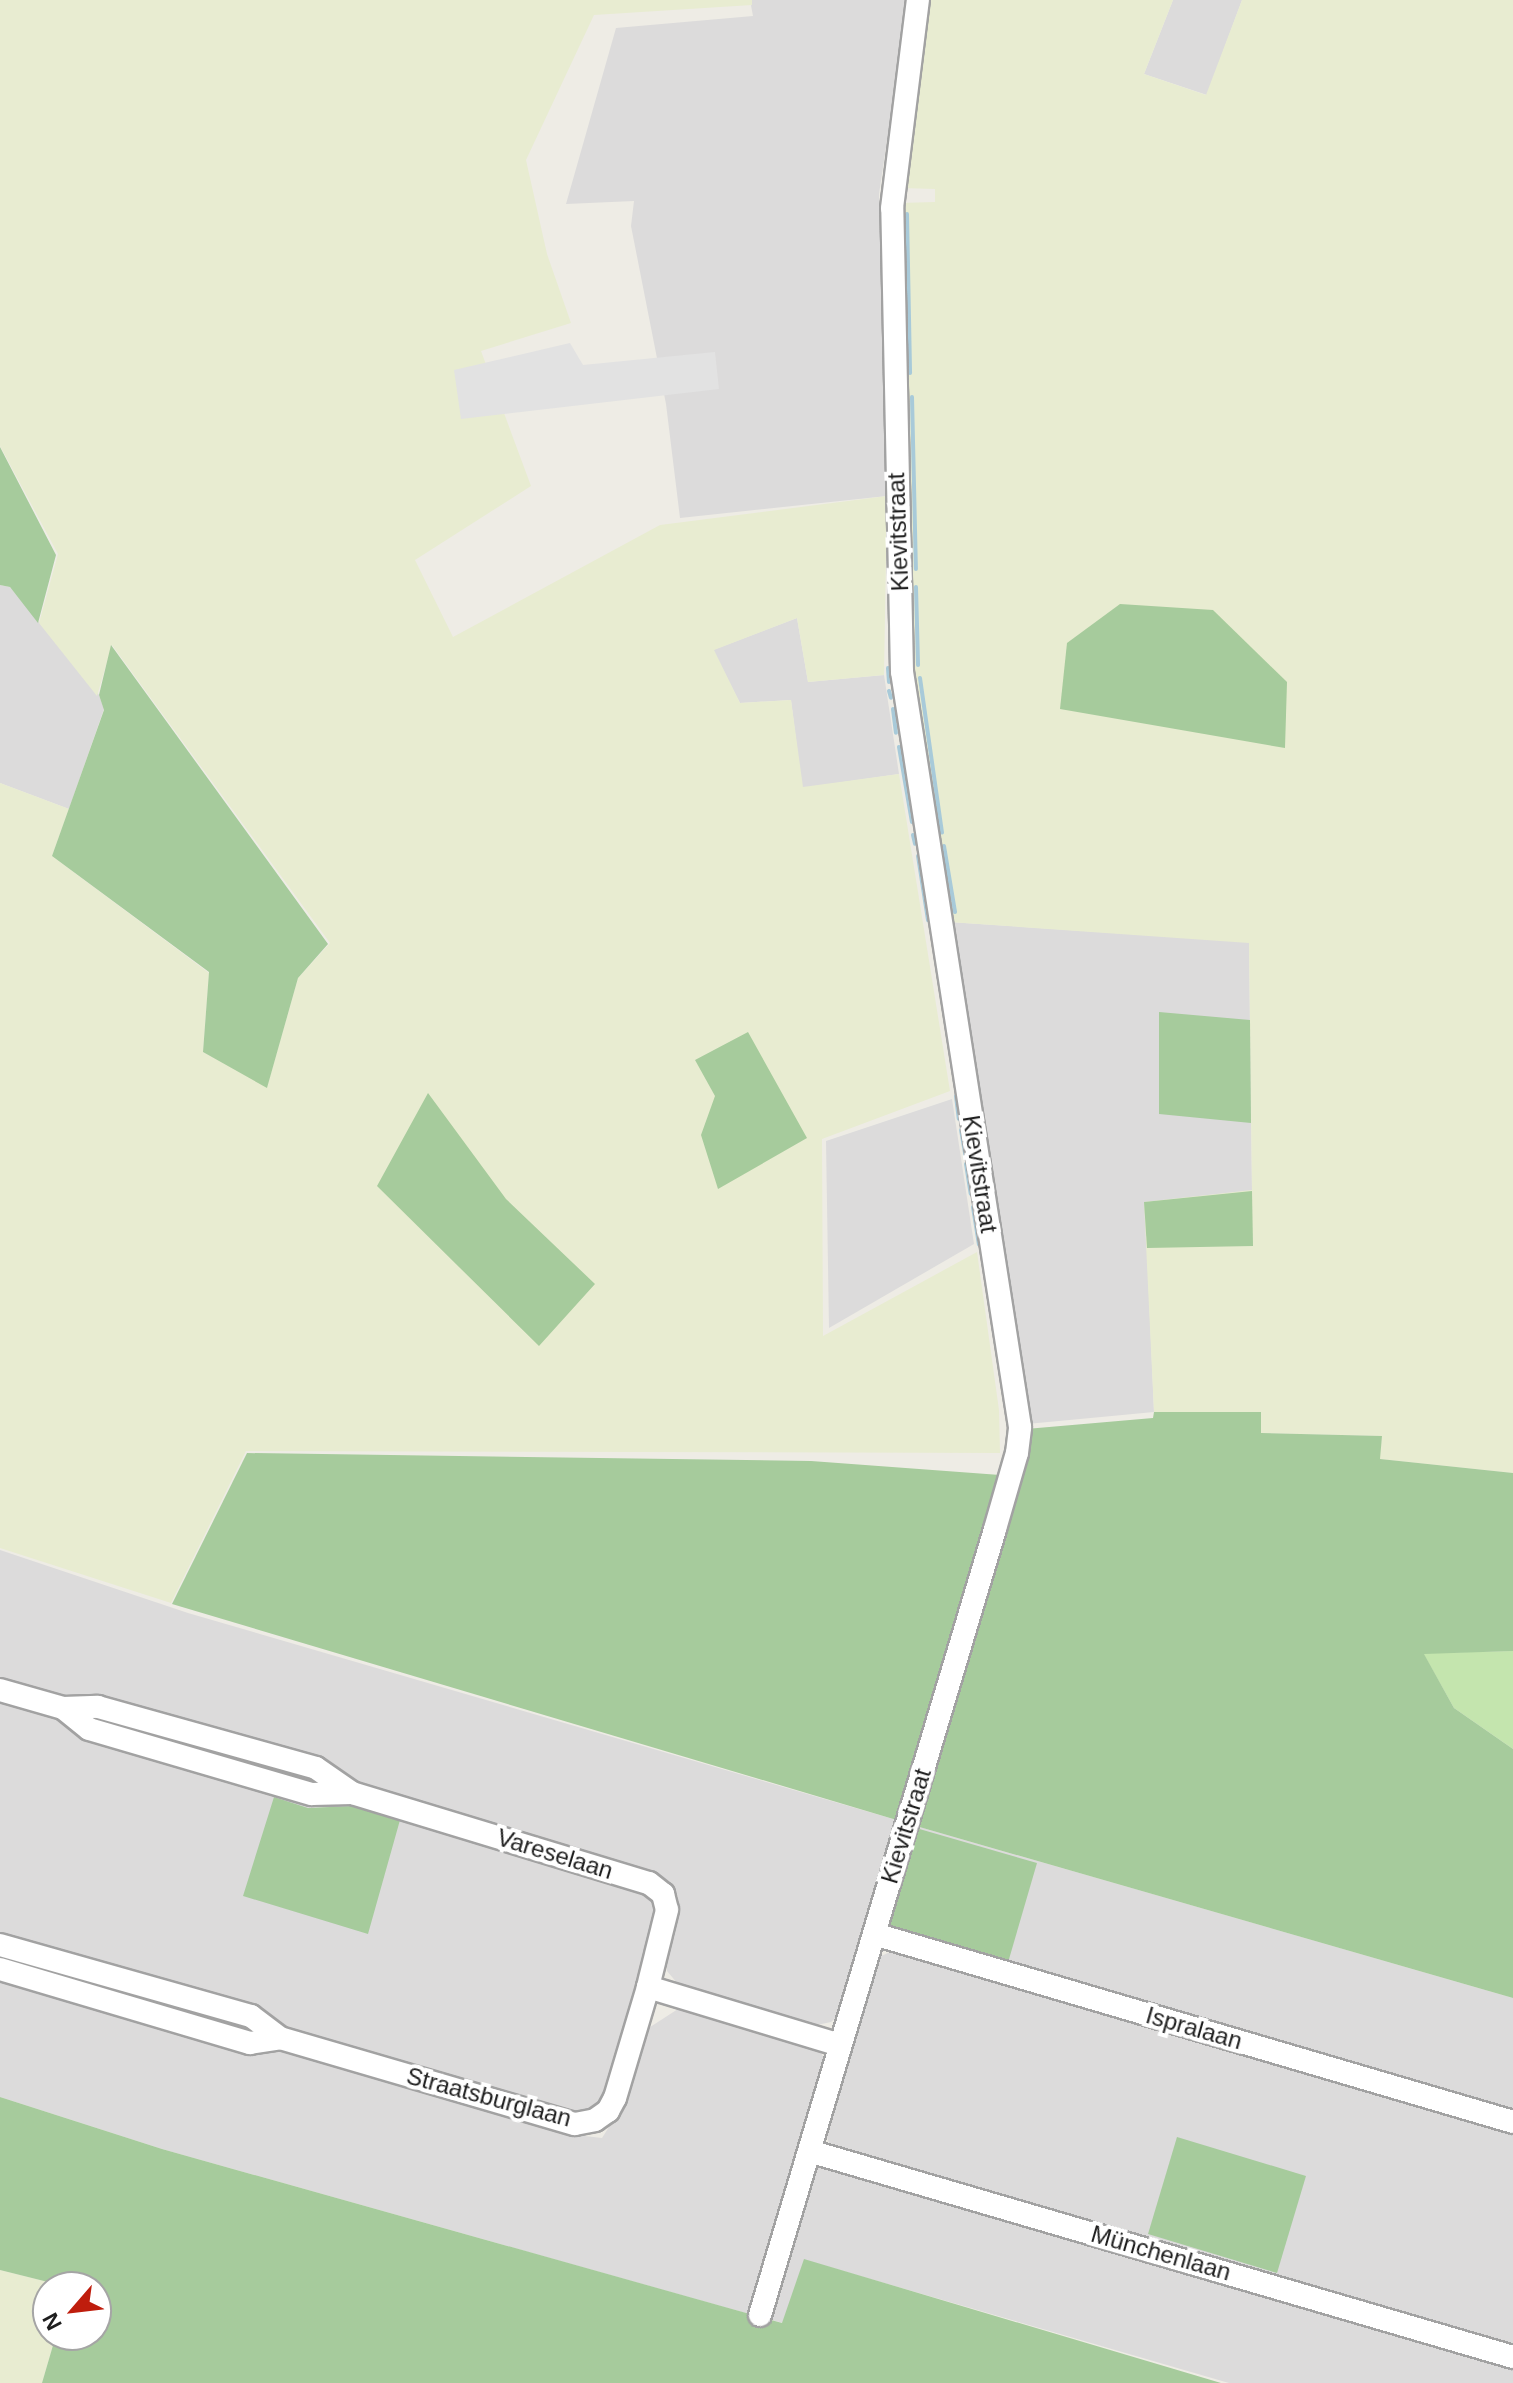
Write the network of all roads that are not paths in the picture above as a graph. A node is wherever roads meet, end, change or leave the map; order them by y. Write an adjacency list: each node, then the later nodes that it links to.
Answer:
1 (918, 0): 3 (street, Kievitstraat)
2 (0, 1690): 6 (street, Vareselaan)
3 (874, 1934): 8 (street, Kievitstraat); 9 (street, Ispralaan)
4 (0, 1945): 7 (street, Straatsburglaan)
5 (0, 1969): 7 (street, Straatsburglaan)
6 (648, 1987): 7 (street, Straatsburglaan); 8 (street)
7 (280, 2038)
8 (840, 2045): 10 (street, Kievitstraat)
9 (1513, 2122)
10 (809, 2151): 11 (street, Kievitstraat); 12 (street, Münchenlaan)
11 (760, 2315)
12 (1513, 2357)

